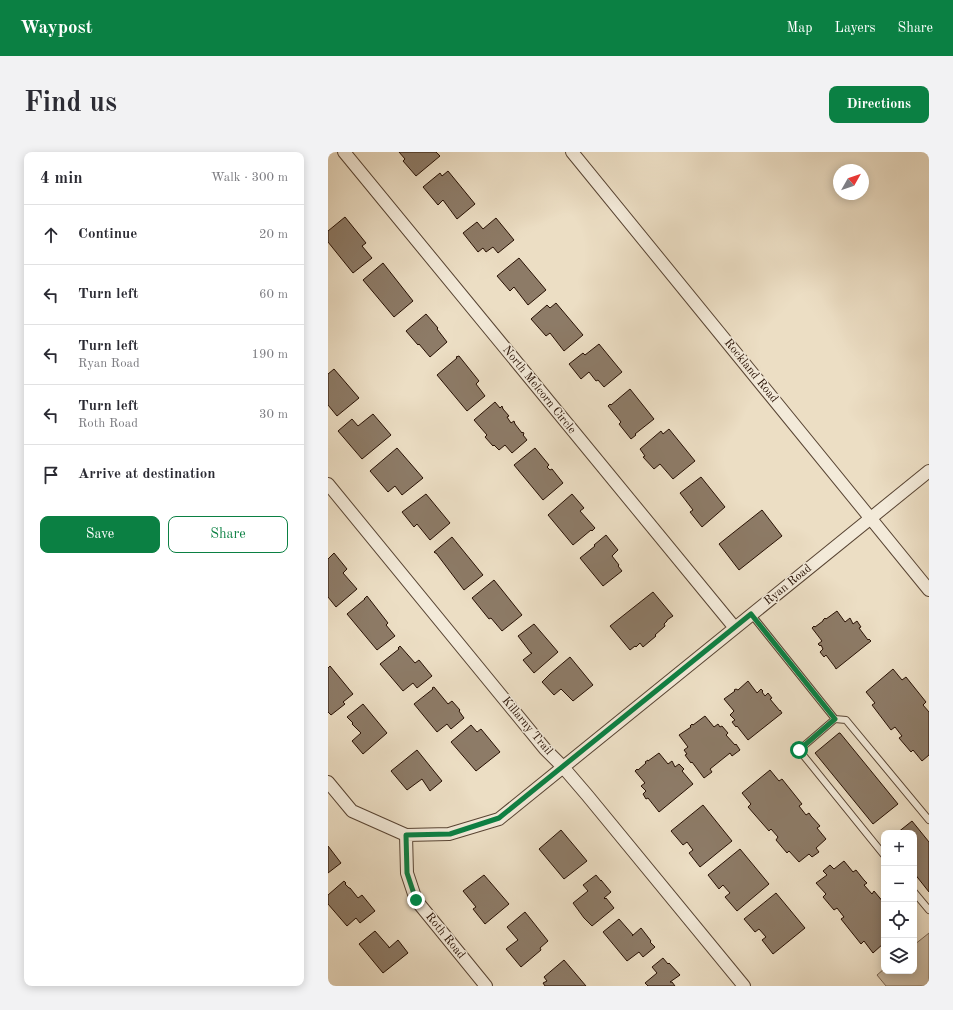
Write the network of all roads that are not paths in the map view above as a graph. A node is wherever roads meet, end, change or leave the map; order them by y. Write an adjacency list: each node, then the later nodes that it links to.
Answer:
1 (344, 152): 8 (street, North Melcorn Circle)
2 (572, 152): 5 (street, Rockland Road)
3 (929, 471): 5 (street, Ryan Road)
4 (328, 484): 10 (street, Killarny Trail)
5 (871, 518): 6 (street, Rockland Road); 7 (street, Ryan Road)
6 (929, 590)
7 (751, 614): 8 (street, Ryan Road); 9 (lane)
8 (735, 628): 10 (street, Ryan Road)
9 (835, 719): 12 (lane); 14 (lane)
10 (563, 767): 13 (street, Ryan Road); 18 (street, Killarny Trail)
11 (328, 782): 13 (street, Ryan Road)
12 (929, 820)
13 (406, 835): 17 (street, Roth Road)
14 (881, 851)
15 (917, 896): 16 (lane)
16 (929, 910)
17 (486, 986)
18 (744, 986)

